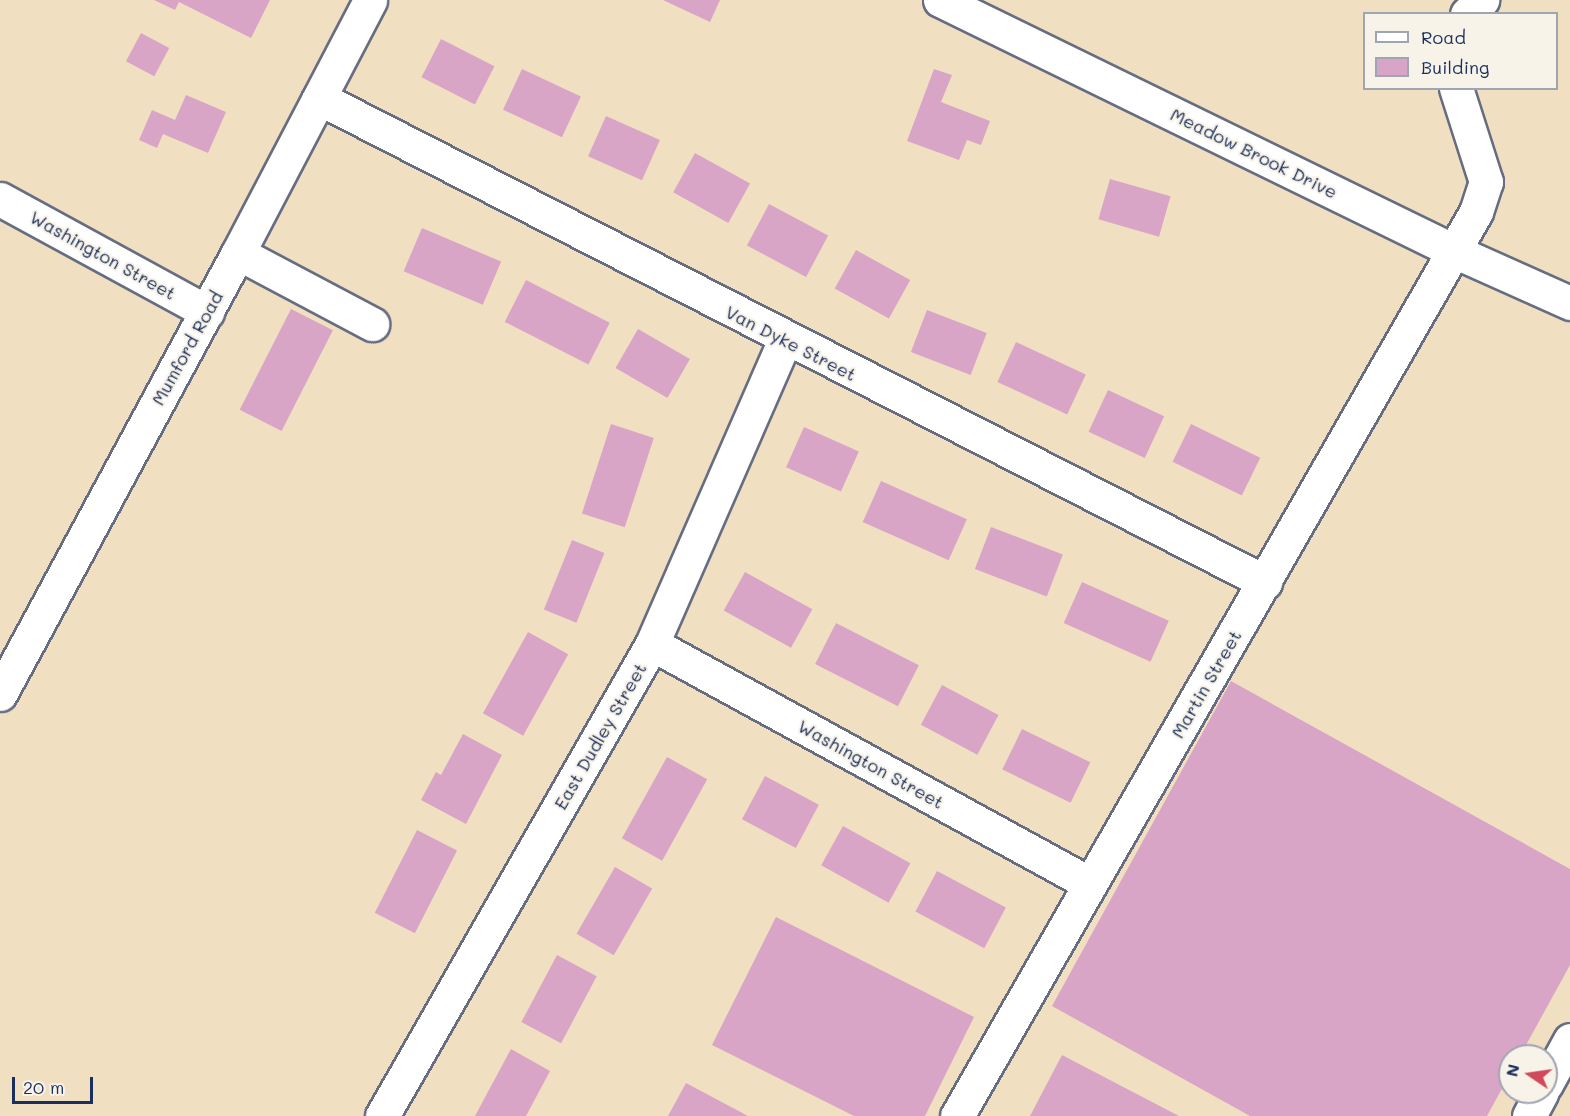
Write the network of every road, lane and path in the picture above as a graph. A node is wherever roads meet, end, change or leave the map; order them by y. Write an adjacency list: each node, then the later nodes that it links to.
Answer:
1 (370, 0): 6 (street, Mumford Road)
2 (1482, 0): 4 (street)
3 (957, 4): 8 (street, Meadow Brook Drive)
4 (1469, 12)
5 (1457, 90): 8 (street, Martin Street)
6 (319, 98): 9 (street, Mumford Road); 13 (street, Van Dyke Street)
7 (0, 199): 11 (street, Washington Street)
8 (1456, 252): 10 (street, Meadow Brook Drive); 14 (street, Martin Street)
9 (238, 254): 11 (street, Mumford Road); 12 (street)
10 (1570, 303)
11 (207, 312): 16 (street, Mumford Road)
12 (372, 324)
13 (785, 340): 14 (street, Van Dyke Street); 15 (street, East Dudley Street)
14 (1265, 582): 17 (street, Martin Street)
15 (652, 645): 17 (street, Washington Street); 20 (street, East Dudley Street)
16 (4, 678)
17 (1090, 884): 21 (street, Martin Street)
18 (1570, 1040): 19 (street)
19 (1558, 1062)
20 (382, 1116)
21 (957, 1116)

